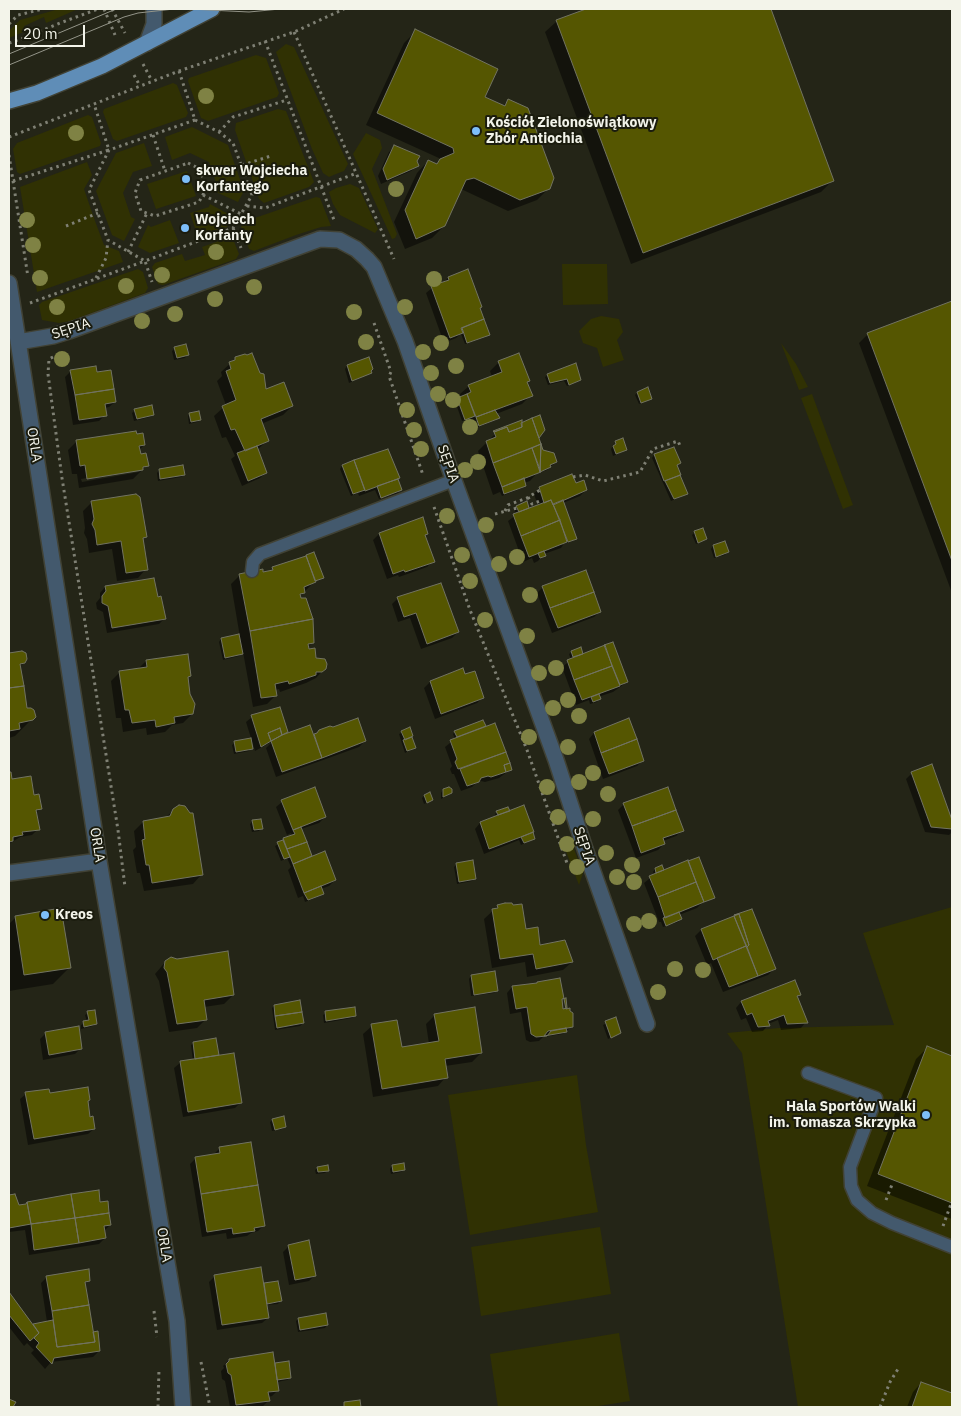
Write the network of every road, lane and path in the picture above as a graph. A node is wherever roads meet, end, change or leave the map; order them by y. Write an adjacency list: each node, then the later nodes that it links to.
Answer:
1 (43, 9): 8 (path)
2 (98, 9): 13 (path)
3 (104, 9): 11 (path)
4 (112, 9): 9 (path)
5 (154, 9): 14 (street)
6 (212, 9): 14 (main road)
7 (344, 9): 10 (path)
8 (9, 24)
9 (124, 32)
10 (294, 32): 12 (path); 30 (path)
11 (115, 35)
12 (265, 42): 15 (path); 18 (path)
13 (9, 43)
14 (146, 43): 19 (main road)
15 (179, 71): 17 (path); 21 (path)
16 (134, 75): 17 (path)
17 (140, 86): 20 (path)
18 (287, 100): 22 (path); 32 (path)
19 (9, 101)
20 (94, 104): 24 (path); 25 (path)
21 (195, 120): 22 (path); 23 (path)
22 (219, 132): 28 (path)
23 (153, 135): 25 (path); 29 (path)
24 (9, 137)
25 (109, 150): 31 (path); 35 (path)
26 (9, 155): 31 (path)
27 (271, 156): 28 (path)
28 (242, 165): 34 (path)
29 (165, 171): 33 (path); 36 (path)
30 (357, 173): 32 (path); 42 (path)
31 (13, 181): 46 (path)
32 (321, 187): 34 (path); 40 (path)
33 (203, 195): 36 (path); 37 (path)
34 (247, 206): 37 (path)
35 (98, 213): 38 (path); 39 (path)
36 (147, 213): 41 (path)
37 (241, 214): 43 (path)
38 (66, 226)
39 (108, 240): 41 (path); 44 (path)
40 (339, 240): 48 (street, SĘPIA); 56 (street, SĘPIA)
41 (128, 252): 43 (path)
42 (394, 259)
43 (145, 261): 44 (path); 48 (path)
44 (96, 278): 49 (path)
45 (9, 283): 52 (street, ORLA)
46 (29, 284)
47 (31, 293): 49 (path)
48 (157, 299): 52 (street, SĘPIA)
49 (32, 302): 50 (path)
50 (27, 303)
51 (372, 315): 57 (path)
52 (18, 342): 66 (street, ORLA)
53 (57, 356): 65 (path)
54 (681, 448): 55 (path)
55 (573, 476)
56 (454, 480): 57 (lane); 69 (street, SĘPIA)
57 (428, 490): 64 (lane); 68 (path)
58 (540, 490): 59 (path)
59 (528, 497): 60 (path); 62 (path)
60 (542, 503)
61 (517, 508): 62 (path)
62 (505, 510): 63 (path)
63 (495, 514)
64 (252, 571)
65 (115, 812)
66 (99, 861): 67 (street); 73 (street, ORLA)
67 (9, 873)
68 (571, 873)
69 (648, 1024)
70 (808, 1072): 71 (lane)
71 (952, 1247)
72 (898, 1370): 74 (path)
73 (183, 1407)
74 (880, 1407)

